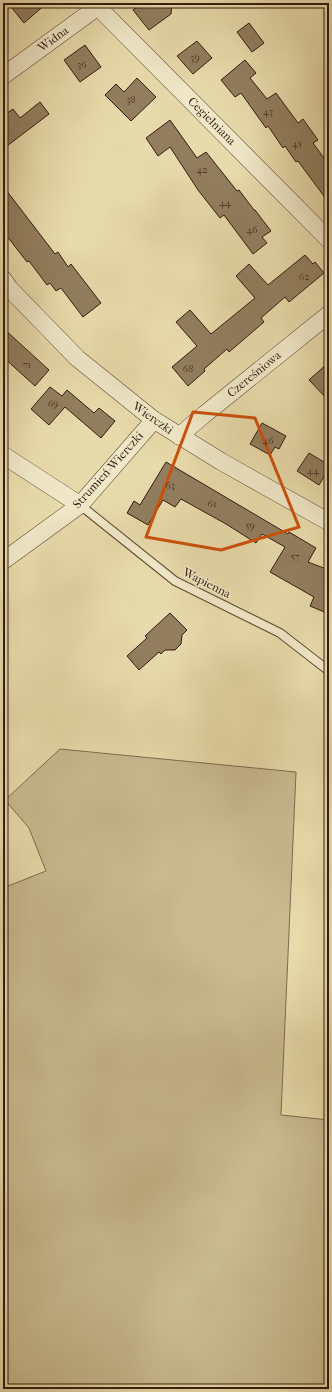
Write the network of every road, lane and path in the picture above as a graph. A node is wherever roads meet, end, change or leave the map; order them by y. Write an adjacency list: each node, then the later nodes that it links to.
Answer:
1 (98, 4): 2 (street, Widna); 3 (street, Cegielniana)
2 (3, 76)
3 (329, 240)
4 (3, 279): 6 (street, Wierczki)
5 (329, 314): 7 (street, Czereśniowa)
6 (154, 420): 7 (street, Wierczki); 9 (street, Strumień-Wierczki)
7 (179, 436): 10 (street, Wierczki)
8 (3, 455): 9 (street)
9 (80, 505): 11 (street, Strumień-Wierczki); 12 (lane, Wapienna)
10 (329, 522)
11 (3, 561)
12 (329, 671)

